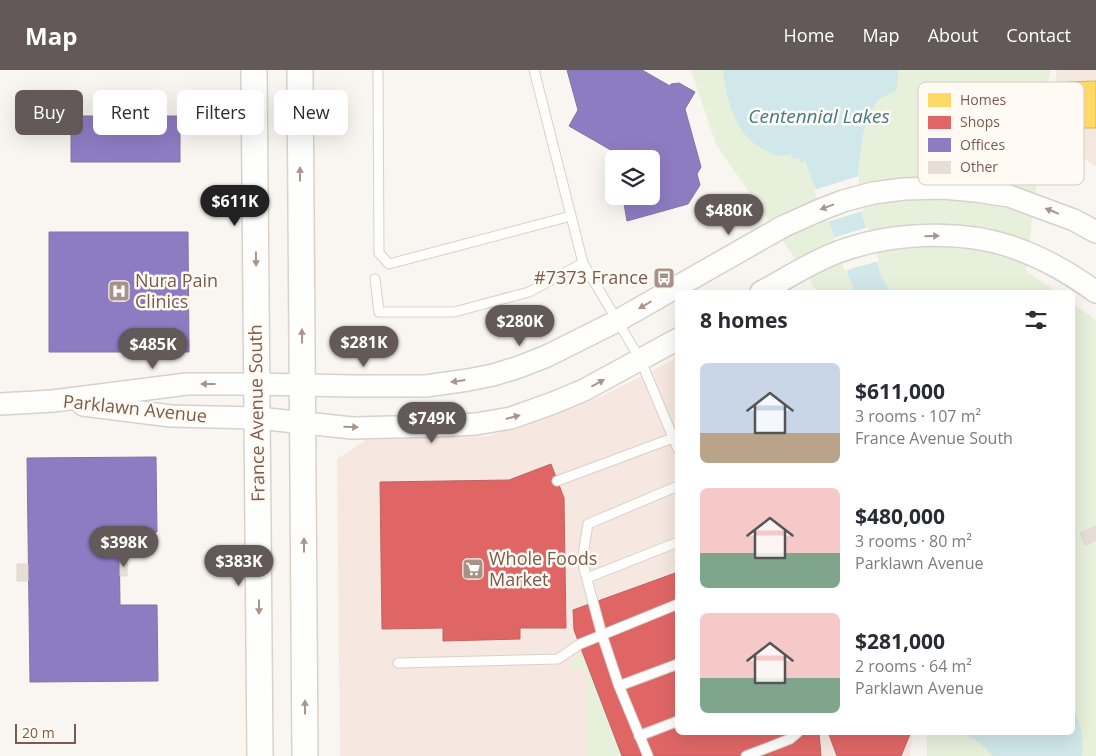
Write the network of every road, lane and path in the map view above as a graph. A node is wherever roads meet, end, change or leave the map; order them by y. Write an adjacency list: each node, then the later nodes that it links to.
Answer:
1 (254, 70): 14 (main road, France Avenue South, one-way to 14)
2 (300, 70): 15 (main road, one-way to 2)
3 (378, 70): 5 (lane)
4 (534, 70): 5 (lane)
5 (571, 216): 7 (lane)
6 (1096, 232): 11 (street, Parklawn Avenue, one-way to 11)
7 (583, 263): 8 (lane); 11 (lane)
8 (375, 280)
9 (765, 290): 10 (street, one-way to 10)
10 (1096, 292)
11 (617, 321): 13 (lane); 15 (street, Parklawn Avenue, one-way to 15)
12 (675, 341): 13 (street, Parklawn Avenue)
13 (640, 360): 19 (street, Parklawn Avenue, one-way to 13); 20 (lane)
14 (257, 384): 15 (street, Parklawn Avenue); 16 (street, Parklawn Avenue, one-way to 16); 18 (main road, France Avenue South)
15 (302, 385): 19 (main road)
16 (53, 401): 17 (street, Parklawn Avenue); 18 (street, Parklawn Avenue)
17 (0, 404)
18 (258, 418): 19 (street, Parklawn Avenue); 34 (main road, France Avenue South, one-way to 34)
19 (303, 423): 35 (main road, one-way to 19)
20 (673, 438): 21 (lane); 22 (lane)
21 (675, 442)
22 (557, 480)
23 (675, 487): 25 (lane)
24 (675, 543): 25 (lane)
25 (587, 578): 27 (lane)
26 (675, 605): 27 (lane)
27 (602, 635): 28 (lane); 30 (lane)
28 (398, 663)
29 (675, 665): 30 (lane)
30 (619, 686): 33 (lane)
31 (675, 722): 33 (lane)
32 (795, 735): 37 (lane)
33 (639, 736): 36 (lane)
34 (260, 756)
35 (305, 756)
36 (648, 756)
37 (746, 756)

